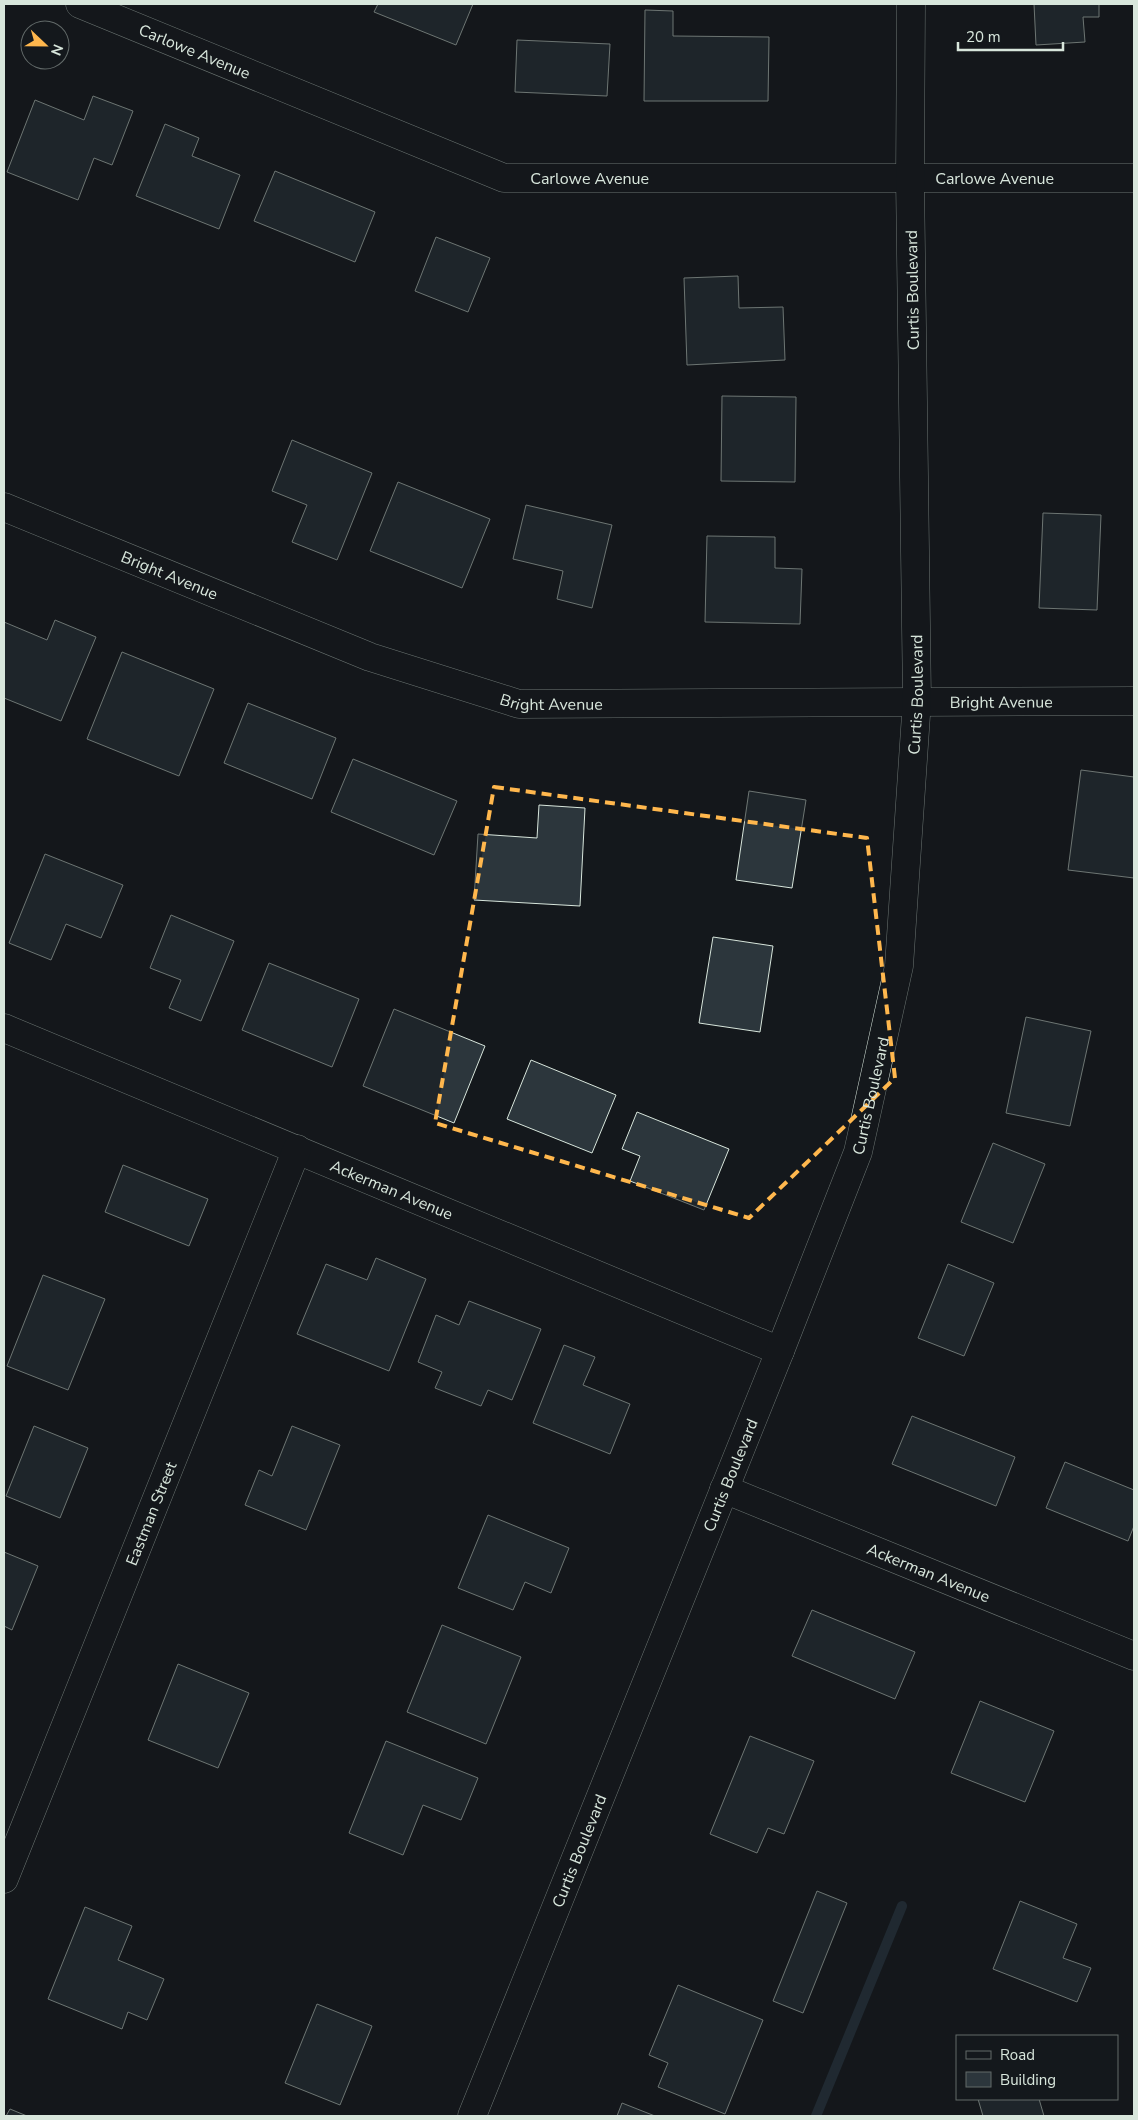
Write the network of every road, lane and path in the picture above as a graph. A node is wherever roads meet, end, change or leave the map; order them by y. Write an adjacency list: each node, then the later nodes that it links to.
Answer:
1 (80, 4): 4 (street, Carlowe Avenue)
2 (911, 4): 4 (street, Curtis Boulevard)
3 (1134, 178): 4 (street, Carlowe Avenue)
4 (910, 179): 6 (street, Curtis Boulevard)
5 (4, 507): 6 (street, Bright Avenue)
6 (917, 700): 7 (street, Bright Avenue); 10 (street, Curtis Boulevard)
7 (1134, 701)
8 (4, 1028): 9 (street, Ackerman Avenue)
9 (297, 1149): 10 (street, Ackerman Avenue); 13 (street, Eastman Street)
10 (780, 1351): 11 (street, Curtis Boulevard)
11 (724, 1489): 12 (street, Ackerman Avenue); 14 (street, Curtis Boulevard)
12 (1134, 1656)
13 (4, 1878)
14 (472, 2116)

